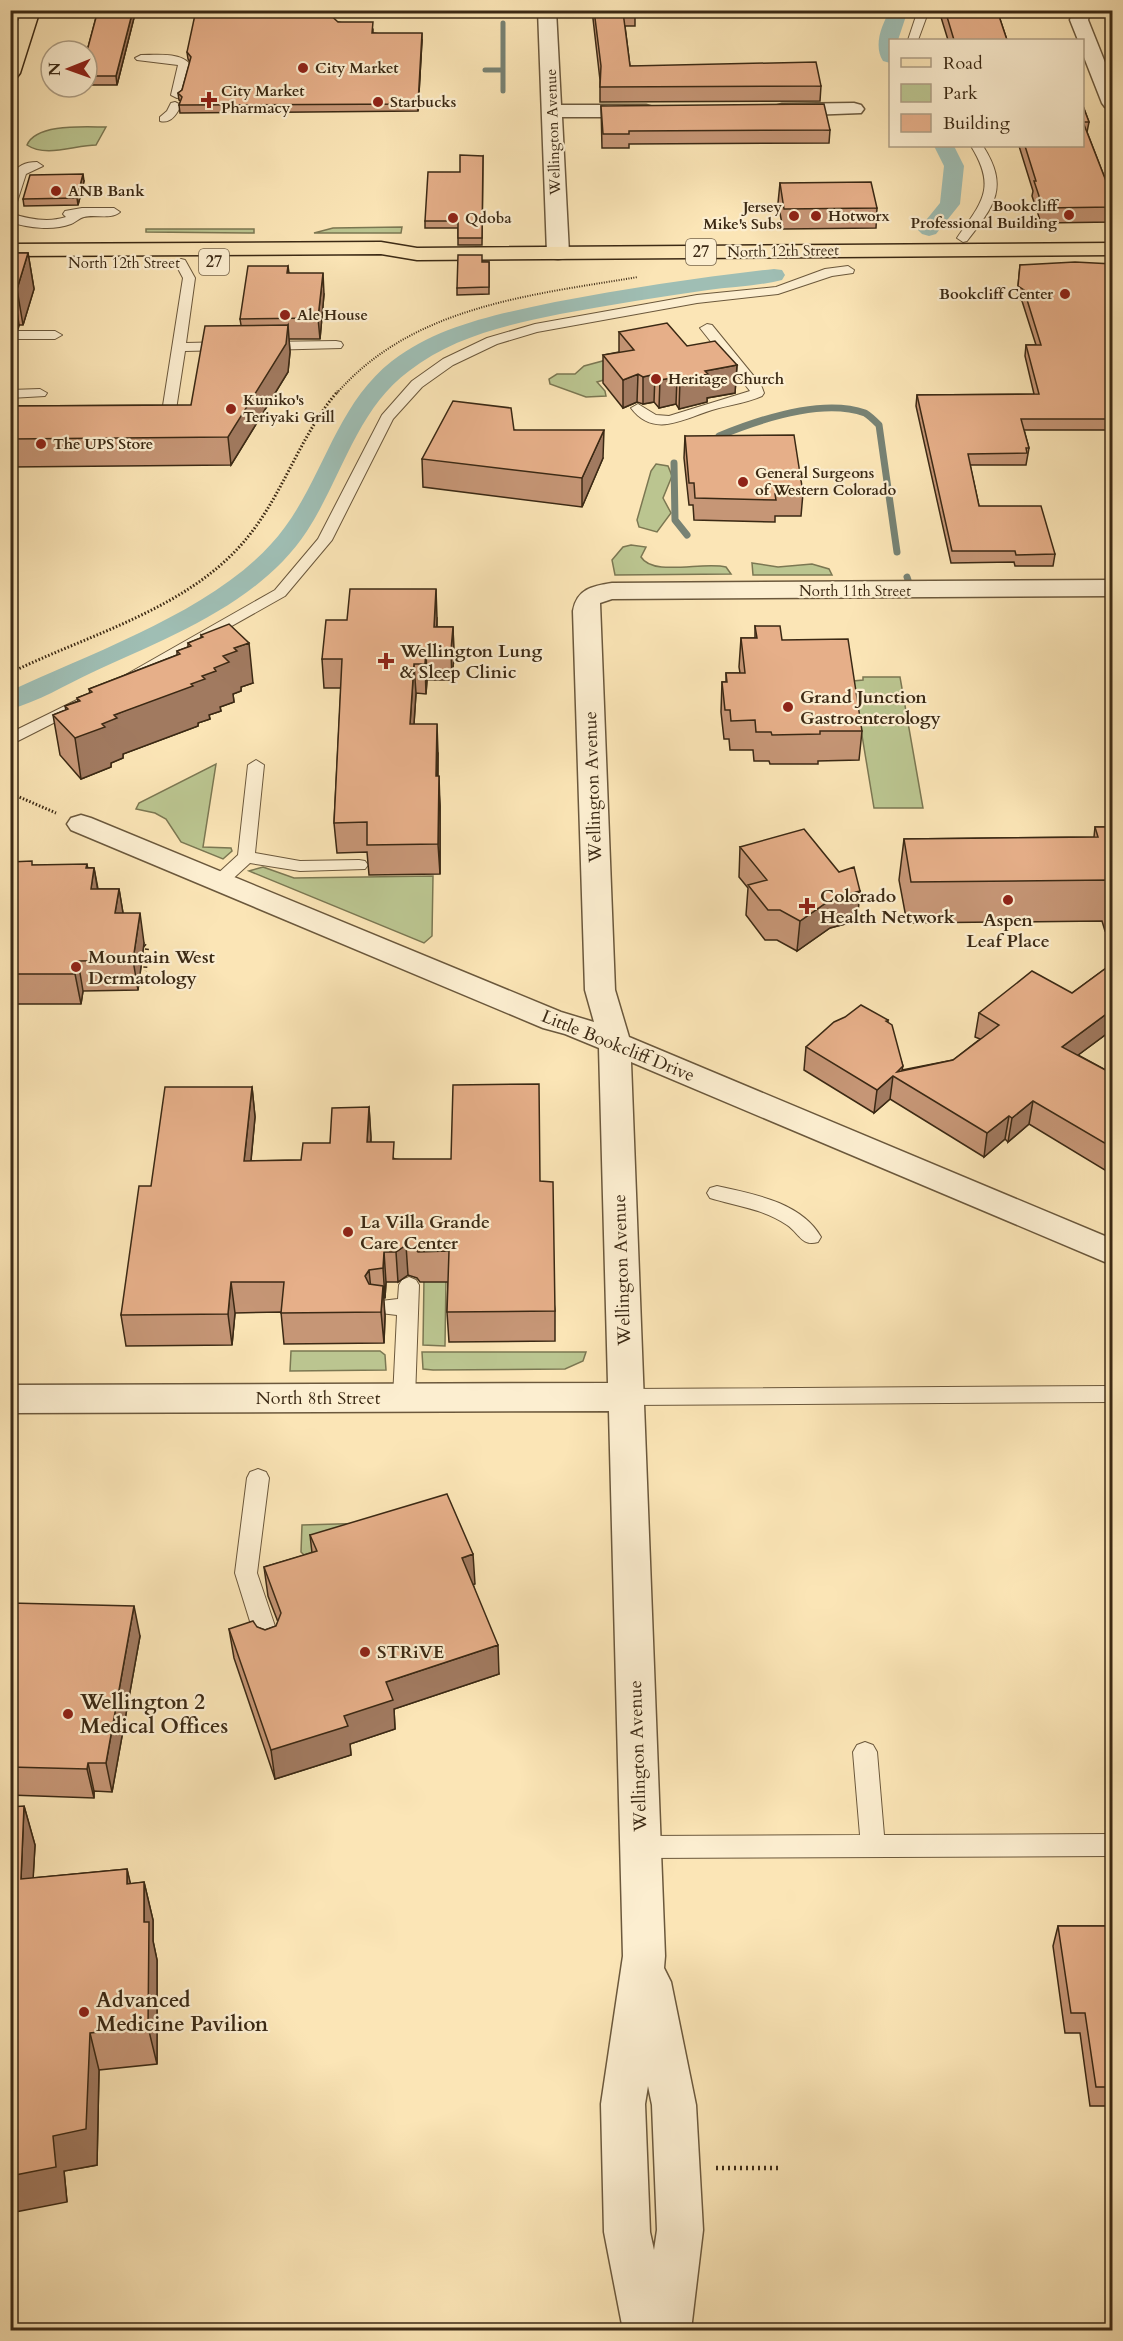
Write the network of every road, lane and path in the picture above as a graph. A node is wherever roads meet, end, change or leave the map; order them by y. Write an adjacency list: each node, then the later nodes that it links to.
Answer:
1 (31, 10): 7 (main road)
2 (547, 10): 11 (street, Wellington Avenue)
3 (924, 10): 5 (lane)
4 (1082, 15): 8 (street)
5 (914, 39)
6 (141, 58): 13 (lane)
7 (10, 73)
8 (1113, 103)
9 (854, 109): 10 (street)
10 (761, 110)
11 (552, 111): 12 (street); 24 (street, Wellington Avenue)
12 (667, 111)
13 (164, 119)
14 (978, 147): 21 (lane)
15 (37, 166): 16 (lane)
16 (13, 211): 18 (lane); 20 (lane)
17 (64, 212): 18 (lane)
18 (82, 212): 19 (lane)
19 (114, 212)
20 (43, 214)
21 (963, 238)
22 (1113, 249): 24 (main road, North 12th Street / 27)
23 (10, 250): 25 (main road, North 12th Street / 27)
24 (558, 253): 25 (main road, North 12th Street / 27)
25 (182, 256): 26 (main road, North 12th Street / 27); 33 (lane)
26 (10, 264)
27 (848, 270): 41 (lane)
28 (640, 277): 40 (path)
29 (707, 328): 36 (lane)
30 (10, 335): 31 (lane)
31 (10, 342)
32 (336, 345): 33 (lane)
33 (178, 347): 37 (lane)
34 (40, 393): 35 (lane)
35 (10, 394)
36 (638, 408)
37 (135, 416)
38 (1113, 588): 39 (street, North 11th Street)
39 (598, 593): 52 (street, Wellington Avenue)
40 (10, 673)
41 (114, 685)
42 (94, 696): 43 (lane)
43 (10, 740)
44 (256, 765): 47 (lane)
45 (10, 793): 46 (path)
46 (81, 824): 49 (street, Little Bookcliff Drive)
47 (246, 857): 48 (lane); 49 (lane)
48 (359, 865)
49 (220, 881): 52 (street, Little Bookcliff Drive)
50 (137, 942): 51 (path)
51 (145, 971)
52 (615, 1042): 55 (street, Little Bookcliff Drive); 60 (street, Wellington Avenue)
53 (717, 1193): 54 (lane)
54 (811, 1237)
55 (1113, 1253)
56 (409, 1285): 57 (lane)
57 (407, 1306): 58 (lane); 61 (lane)
58 (379, 1307)
59 (1113, 1394): 60 (lane)
60 (626, 1397): 61 (street, North 8th Street); 68 (street, Wellington Avenue)
61 (404, 1398): 62 (street, North 8th Street)
62 (10, 1399)
63 (258, 1478): 64 (lane)
64 (270, 1647)
65 (865, 1752): 67 (lane)
66 (1113, 1845): 67 (lane)
67 (873, 1846): 68 (lane)
68 (640, 1847): 69 (street, Wellington Avenue)
69 (644, 1956): 72 (street, Wellington Avenue); 73 (street, Wellington Avenue)
70 (714, 2168): 71 (path)
71 (781, 2168)
72 (647, 2331)
73 (667, 2331)

